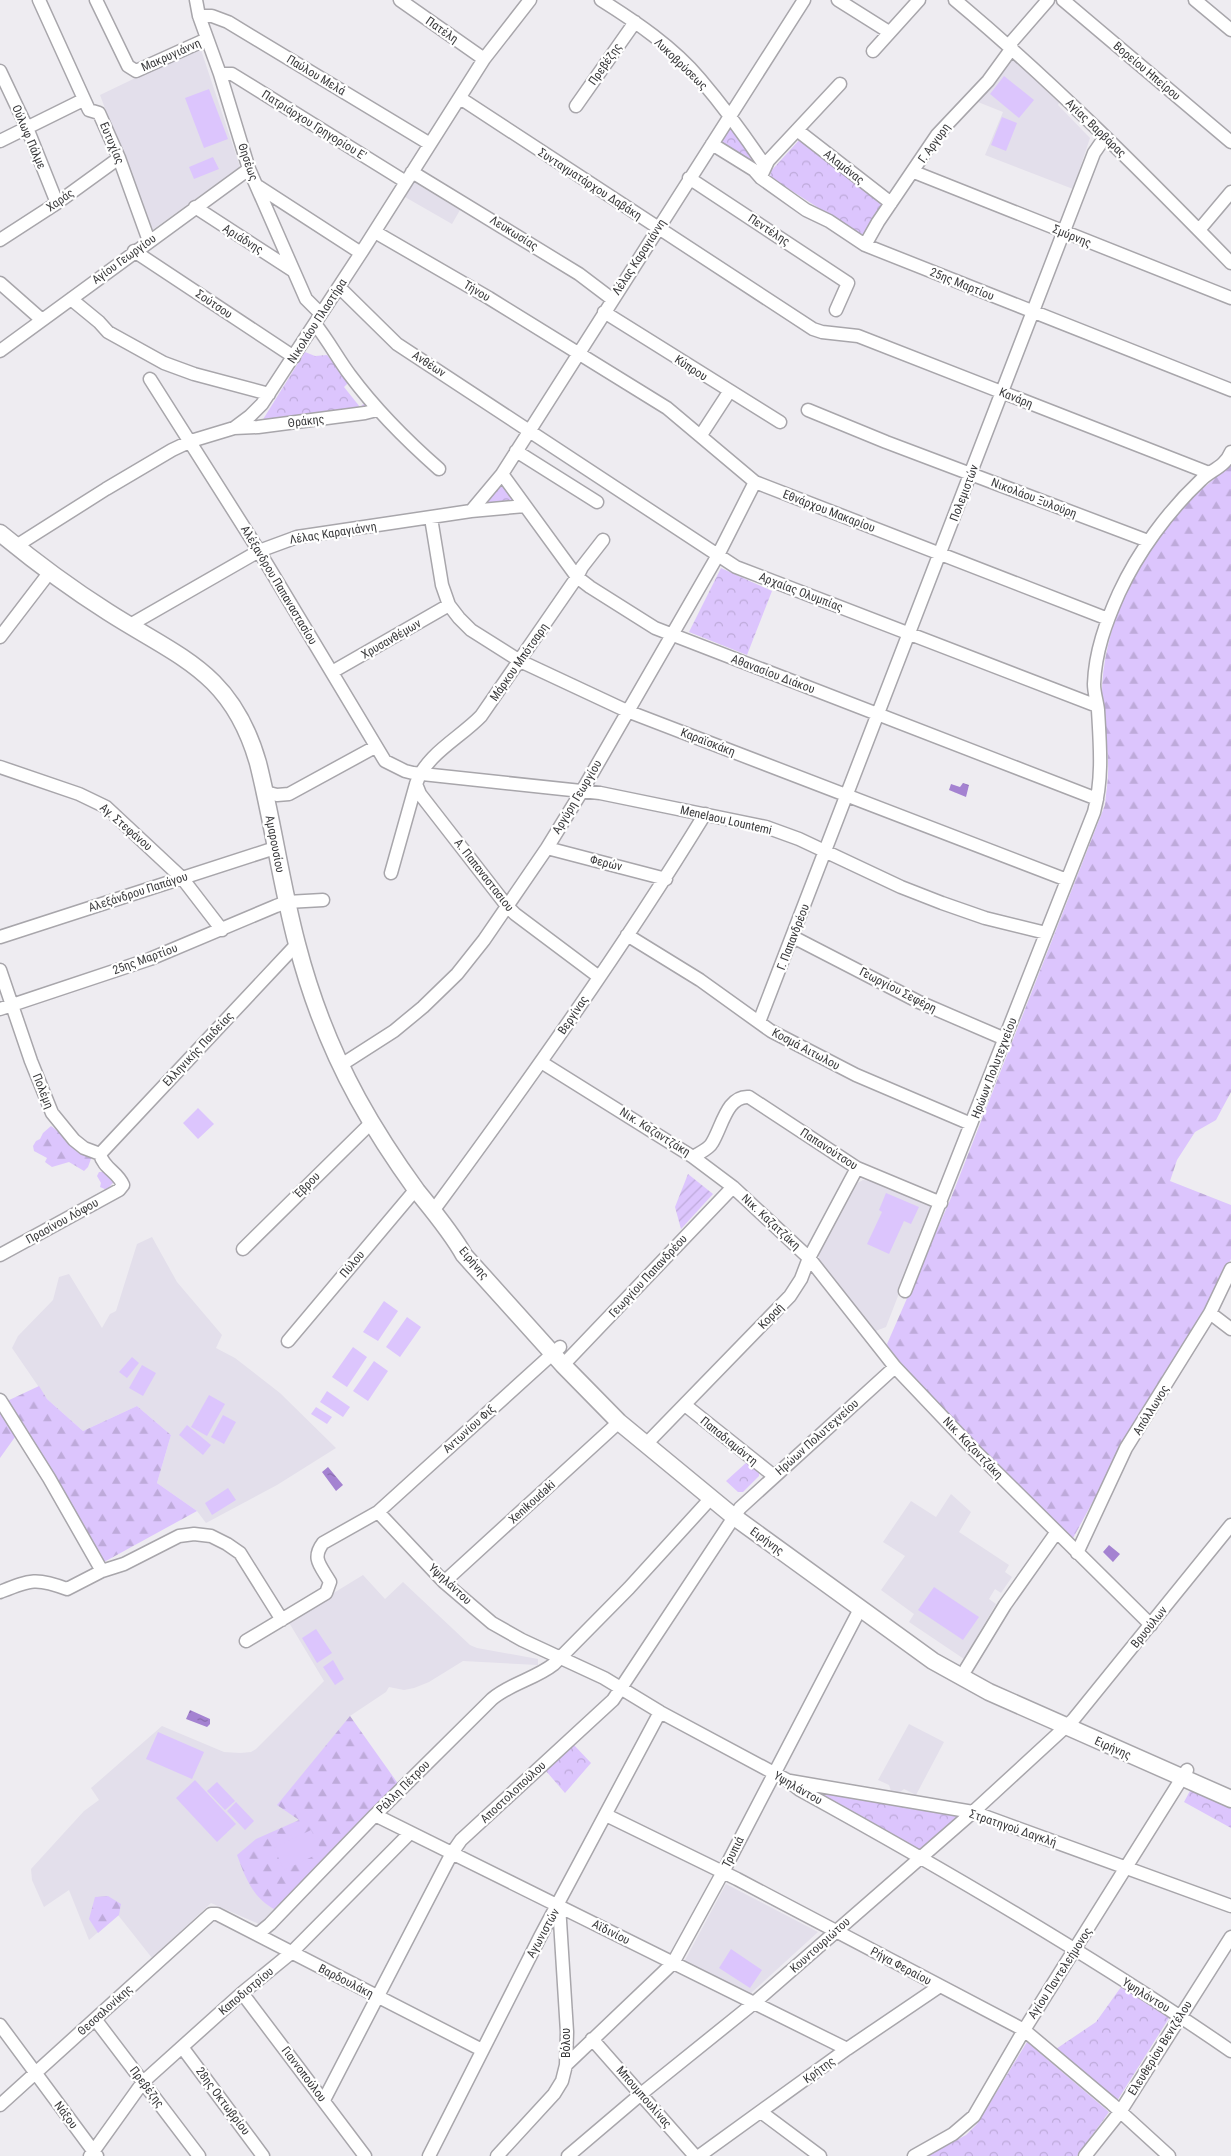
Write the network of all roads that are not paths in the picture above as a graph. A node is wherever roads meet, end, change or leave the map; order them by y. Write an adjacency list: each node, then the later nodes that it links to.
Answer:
1 (39, 0): 26 (street, Ευτυχίας)
2 (96, 0): 18 (street, Μακρυγιάννη)
3 (196, 0): 14 (street, Θησέως)
4 (401, 0): 21 (street, Πατέλη)
5 (530, 0): 21 (street, Νικολάου Πλαστήρα)
6 (601, 0): 15 (street, Λυκοβρύσεως)
7 (804, 0): 28 (street, Λέλας Καραγιάννη)
8 (838, 0): 17 (street)
9 (919, 0): 17 (street)
10 (955, 0): 19 (street, Αγίας Βαρβάρας)
11 (1048, 0): 19 (street)
12 (1063, 0): 33 (street, Βορείου Ηπείρου)
13 (1195, 0): 16 (street)
14 (199, 16): 18 (street, Θησέως); 34 (street, Παύλου Μελά)
15 (635, 22): 27 (street, Πρεβέζης); 28 (street, Λυκοβρύσεως)
16 (1231, 30)
17 (889, 32): 20 (street)
18 (207, 39): 23 (street, Θησέως)
19 (1011, 47): 31 (street, Αγίας Βαρβάρας); 39 (street, Γ. Αργυρη)
20 (873, 51)
21 (484, 59): 25 (street, Νικολάου Πλαστήρα)
22 (0, 71): 29 (street, Ούλωφ Πάλμε)
23 (220, 74): 37 (street, Θησέως); 40 (street, Πατριάρχου Γρηγορίου Ε')
24 (840, 84): 30 (street)
25 (460, 98): 34 (street, Νικολάου Πλαστήρα); 47 (street, Συνταγματάρχου Δαβάκη)
26 (83, 100): 29 (street); 36 (street, Ευτυχίας)
27 (576, 106)
28 (729, 117): 35 (street, Λέλας Καραγιάννη); 38 (street, Λυκοβρύσεως)
29 (27, 128): 32 (street); 44 (street, Ούλωφ Πάλμε)
30 (797, 130): 38 (street); 45 (street, Αλαμάνας)
31 (1105, 137): 48 (street, Αγίας Βαρβάρας); 50 (street, Πολεμιστών)
32 (0, 141)
33 (1231, 142)
34 (430, 144): 40 (street, Νικολάου Πλαστήρα)
35 (712, 144): 38 (street, 25ης Μαρτίου); 41 (street, Λέλας Καραγιάννη)
36 (119, 158): 44 (street, Χαράς); 52 (street, Ευτυχίας)
37 (249, 168): 42 (street, Θησέως); 46 (street, Αγίου Γεωργίου)
38 (763, 172): 53 (street, 25ης Μαρτίου)
39 (914, 172): 45 (street, Γ. Αργυρη); 50 (street, Σμύρνης)
40 (409, 177): 49 (street, Νικολάου Πλαστήρα); 61 (street, Λευκωσίας)
41 (689, 178): 47 (street, Λέλας Καραγιάννη); 63 (street, Πεντέλης)
42 (256, 185): 55 (street); 57 (street, Θησέως)
43 (1231, 192): 48 (street)
44 (57, 203): 51 (street, Χαράς)
45 (892, 203): 53 (street, Γ. Αργυρη)
46 (195, 207): 52 (street, Αγίου Γεωργίου); 57 (street, Αριάδνης)
47 (658, 228): 61 (street, Λέλας Καραγιάννη); 68 (street, Συνταγματάρχου Δαβάκη)
48 (1199, 230): 56 (street, Αγίας Βαρβάρας)
49 (375, 232): 55 (street, Νικολάου Πλαστήρα); 70 (street, Τήνου)
50 (1064, 233): 60 (street, Σμύρνης); 65 (street, Πολεμιστών)
51 (0, 240)
52 (149, 241): 54 (street, Αγίου Γεωργίου)
53 (865, 245): 65 (street, 25ης Μαρτίου)
54 (134, 251): 62 (street, Αγίου Γεωργίου); 71 (street, Σούτσου)
55 (361, 253): 59 (street, Νικολάου Πλαστήρα)
56 (1231, 263)
57 (292, 270): 66 (street, Θησέως)
58 (0, 283): 67 (street)
59 (339, 287): 66 (street, Νικολάου Πλαστήρα); 81 (street, Ανθέων)
60 (1231, 298)
61 (612, 299): 64 (street, Λέλας Καραγιάννη)
62 (71, 300): 67 (street, Αγίου Γεωργίου); 76 (street)
63 (836, 310)
64 (604, 312): 70 (street, Λέλας Καραγιάννη); 74 (street, Κύπρου)
65 (1034, 312): 73 (street, 25ης Μαρτίου); 75 (street, Πολεμιστών)
66 (318, 319): 71 (street, Νικολάου Πλαστήρα); 77 (street, Θησέως)
67 (42, 320): 69 (street, Αγίου Γεωργίου)
68 (822, 332): 75 (street, Κανάρη)
69 (0, 351)
70 (578, 353): 81 (street, Λέλας Καραγιάννη); 82 (street, Εθνάρχου Μακαρίου)
71 (294, 357): 76 (street, Νικολάου Πλαστήρα)
72 (150, 379): 83 (street, Αλέξανδρου Παπαναστασίου)
73 (1231, 390)
74 (729, 392): 79 (street, Κύπρου); 82 (street)
75 (1002, 393): 87 (street, Κανάρη); 89 (street, Πολεμιστών)
76 (269, 394): 80 (street, Νικολάου Πλαστήρα)
77 (377, 410): 80 (street, Θράκης); 86 (street, Θησέως)
78 (808, 410): 89 (street, Νικολάου Ξυλούρη)
79 (780, 422)
80 (234, 428): 83 (street, Νικολάου Πλαστήρα)
81 (528, 430): 84 (street, Λέλας Καραγιάννη); 101 (street, Αρχαίας Ολυμπίας)
82 (701, 435): 90 (street, Εθνάρχου Μακαρίου)
83 (191, 441): 98 (street, Νικολάου Πλαστήρα); 99 (street, Αλέξανδρου Παπαναστασίου)
84 (516, 450): 88 (street, Λέλας Καραγιάννη); 91 (street)
85 (1231, 452): 87 (street, Ηρώων Πολυτεχνείου)
86 (439, 469)
87 (1209, 473): 97 (street, Ηρώων Πολυτεχνείου)
88 (502, 474): 92 (street, Αθανασίου Διάκου); 93 (street, Λέλας Καραγιάννη)
89 (971, 474): 97 (street, Νικολάου Ξυλούρη); 100 (street, Πολεμιστών)
90 (755, 482): 100 (street, Εθνάρχου Μακαρίου); 101 (street, Αργύρη Γεωργίου)
91 (597, 502)
92 (525, 506): 93 (street, Λέλας Καραγιάννη); 103 (street, Αθανασίου Διάκου)
93 (471, 511): 94 (street, Λέλας Καραγιάννη)
94 (431, 518): 99 (street, Λέλας Καραγιάννη); 104 (street, Καραϊσκάκη)
95 (0, 533): 98 (main road, Αμαρουσίου)
96 (603, 540): 103 (street, Μάρκου Μπότσαρη)
97 (1148, 541): 105 (street, Ηρώων Πολυτεχνείου)
98 (16, 546): 102 (main road, Αμαρουσίου)
99 (259, 551): 106 (street, Λέλας Καραγιάννη); 111 (street, Αλέξανδρου Παπαναστασίου)
100 (940, 554): 105 (street, Εθνάρχου Μακαρίου); 107 (street, Πολεμιστών)
101 (718, 555): 107 (street, Αρχαίας Ολυμπίας); 108 (street, Αργύρη Γεωργίου)
102 (49, 573): 106 (main road, Αμαρουσίου); 109 (street)
103 (578, 577): 108 (street, Αθανασίου Διάκου); 110 (street, Μάρκου Μπότσαρη)
104 (449, 605): 110 (street, Καραϊσκάκη); 111 (street, Χρυσανθέμων)
105 (1108, 619): 112 (street, Ηρώων Πολυτεχνείου)
106 (136, 628): 119 (main road, Αμαρουσίου)
107 (908, 634): 112 (street, Αρχαίας Ολυμπίας); 114 (street, Πολεμιστών)
108 (671, 636): 113 (street, Αργύρη Γεωργίου); 114 (street, Αθανασίου Διάκου)
109 (0, 637)
110 (520, 661): 113 (street, Καραϊσκάκη); 117 (street, Μάρκου Μπότσαρη)
111 (332, 672): 115 (street, Αλέξανδρου Παπαναστασίου)
112 (1097, 706): 121 (street, Ηρώων Πολυτεχνείου)
113 (627, 711): 118 (street, Αργύρη Γεωργίου); 120 (street, Καραϊσκάκη)
114 (878, 715): 120 (street, Πολεμιστών); 121 (street, Αθανασίου Διάκου)
115 (375, 747): 117 (street, Αλέξανδρου Παπαναστασίου); 119 (street)
116 (1, 769): 127 (street, Αγ. Στεφάνου)
117 (418, 778): 118 (street, Menelaou Lountemi); 126 (street); 132 (street, Α. Παπαναστασιου)
118 (582, 791): 122 (street, Menelaou Lountemi); 124 (street, Αργύρη Γεωργίου)
119 (266, 792): 123 (main road, Αμαρουσίου)
120 (847, 795): 125 (street, Πολεμιστών); 129 (street, Καραϊσκάκη)
121 (1098, 799): 129 (street, Ηρώων Πολυτεχνείου)
122 (705, 814): 125 (street, Menelaou Lountemi); 128 (street, Βεργίνας)
123 (275, 848): 127 (street, Αλεξάνδρου Παπάγου); 131 (main road, Αμαρουσίου)
124 (546, 848): 128 (street, Φερών); 132 (street, Αργύρη Γεωργίου)
125 (825, 851): 134 (street, Menelaou Lountemi); 137 (street, Γ. Παπανδρέου)
126 (391, 873)
127 (182, 878): 133 (street, Αγ. Στεφάνου); 136 (street, Αλεξάνδρου Παπάγου)
128 (666, 879): 135 (street, Βεργίνας)
129 (1067, 880): 134 (street, Ηρώων Πολυτεχνείου)
130 (323, 900): 131 (street)
131 (287, 902): 133 (street, 25ης Μαρτίου); 138 (main road, Αμαρουσίου)
132 (507, 906): 140 (street, Α. Παπαναστασιου); 145 (street, Αργύρη Γεωργίου)
133 (222, 930): 141 (street, 25ης Μαρτίου)
134 (1046, 933): 143 (street, Ηρώων Πολυτεχνείου)
135 (627, 935): 140 (street, Βεργίνας); 142 (street, Κοσμά Αιτωλου)
136 (0, 937)
137 (793, 937): 142 (street, Γ. Παπανδρέου); 143 (street, Γεωργίου Σεφέρη)
138 (297, 944): 145 (main road, Αμαρουσίου); 149 (street, Ελληνικής Παιδείας)
139 (0, 970): 141 (street, Πολέμη)
140 (599, 977): 144 (street, Βεργίνας)
141 (6, 1007): 149 (street, Πολέμη)
142 (759, 1022): 148 (street, Κοσμά Αιτωλου)
143 (1005, 1039): 148 (street, Ηρώων Πολυτεχνείου)
144 (541, 1062): 150 (street, Νικ. Καζαντζάκη); 156 (street, Βεργίνας)
145 (341, 1065): 147 (main road, Αμαρουσίου)
146 (750, 1097): 150 (street, Νικ. Καζαντζάκη); 151 (street, Παπανούτσου)
147 (372, 1122): 154 (main road, Αμαρουσίου); 158 (street, Έβρου)
148 (972, 1124): 155 (street, Ηρώων Πολυτεχνείου)
149 (100, 1154): 152 (street, Πολέμη)
150 (693, 1157): 153 (street, Νικ. Καζατζάκη)
151 (856, 1168): 155 (street, Παπανούτσου); 160 (street, Κοραή)
152 (122, 1185): 159 (street, Πρασίνου Λόφου)
153 (733, 1186): 160 (street, Νικ. Καζατζάκη); 166 (street, Γεωργίου Παπανδρέου)
154 (416, 1189): 156 (main road, Αμαρουσίου); 165 (street, Πύλου)
155 (941, 1203): 162 (street, Ηρώων Πολυτεχνείου)
156 (433, 1211): 157 (main road, Αμαρουσίου)
157 (454, 1236): 166 (main road, Ειρήνης)
158 (243, 1249)
159 (0, 1255)
160 (809, 1258): 167 (street, Νικ. Καζαντζάκη); 169 (street, Κοραή)
161 (1231, 1269): 163 (street, Απόλλωνος)
162 (905, 1291)
163 (1210, 1313): 164 (street); 178 (street, Απόλλωνος)
164 (1231, 1329)
165 (288, 1341)
166 (561, 1356): 170 (main road, Ειρήνης); 171 (main road, Ειρήνης); 174 (street, Αντωνίου Φιξ)
167 (895, 1367): 172 (street, Ηρώων Πολυτεχνείου); 177 (street, Νικ. Καζαντζάκη)
168 (0, 1400): 179 (street)
169 (685, 1405): 171 (street, Κοραή); 172 (street, Παπαδιαμάντη)
170 (619, 1422): 173 (main road, Ειρήνης); 180 (street, Xenikoudaki)
171 (651, 1439): 175 (main road, Ειρήνης)
172 (774, 1476): 175 (street, Ηρώων Πολυτεχνείου)
173 (711, 1498): 175 (main road, Ειρήνης); 186 (street, Ράλλη Πέτρου)
174 (378, 1512): 180 (street, Υψηλάντου); 183 (street, Αντωνίου Φιξ)
175 (736, 1512): 182 (main road, Ειρήνης); 187 (main road, Ειρήνης); 188 (street, Αποστολοπούλου)
176 (1231, 1525): 184 (street, Βρυούλων)
177 (1056, 1533): 178 (street, Νικ. Καζαντζάκη); 187 (street)
178 (1077, 1554): 184 (street, Νικ. Καζαντζάκη)
179 (102, 1571): 181 (street); 183 (street)
180 (444, 1582): 186 (street, Υψηλάντου)
181 (0, 1592)
182 (860, 1609): 190 (main road, Ειρήνης); 191 (street, Τρυπιά)
183 (282, 1620): 185 (street)
184 (1151, 1625): 190 (street, Βρυούλων)
185 (246, 1641)
186 (560, 1657): 188 (street, Υψηλάντου); 197 (street, Ράλλη Πέτρου)
187 (966, 1670): 190 (main road, Ειρήνης)
188 (621, 1688): 189 (street, Υψηλάντου); 200 (street, Αποστολοπούλου)
189 (660, 1712): 191 (street, Υψηλάντου); 198 (street, Αγωνιστών)
190 (1069, 1723): 192 (main road, Ειρήνης); 196 (street, Κουντουριώτου)
191 (774, 1774): 193 (street, Υψηλάντου); 203 (street, Τρυπιά)
192 (1185, 1774): 194 (main road, Ειρήνης); 195 (main road, Ειρήνης); 202 (street, Αγίου Παντελεήμονος)
193 (787, 1780): 196 (street, Στρατηγού Δαγκλή); 201 (street, Υψηλάντου)
194 (1231, 1788)
195 (1231, 1799)
196 (973, 1812): 201 (street, Κουντουριώτου); 202 (street, Στρατηγού Δαγκλή)
197 (375, 1815): 199 (street, Αϊδινίου); 208 (street, Ράλλη Πέτρου)
198 (606, 1816): 203 (street, Ρήγα Φεραίου); 204 (street, Αγωνιστών)
199 (410, 1833): 200 (street, Αϊδινίου); 213 (street, Καποδιστρίου)
200 (452, 1853): 204 (street, Αϊδινίου); 217 (street, Αποστολοπούλου)
201 (920, 1857): 207 (street, Κουντουριώτου); 212 (street, Υψηλάντου)
202 (1126, 1869): 205 (street, Στρατηγού Δαγκλή); 212 (street, Αγίου Παντελεήμονος)
203 (723, 1872): 207 (street, Ρήγα Φεραίου); 214 (street, Τρυπιά)
204 (559, 1905): 209 (street, Αγωνιστών); 211 (street, Βόλου); 214 (street, Αϊδινίου)
205 (1231, 1906)
206 (211, 1914): 208 (street, Βαρδουλάκη); 220 (street, Θεσσαλονίκης)
207 (835, 1931): 215 (street, Ρήγα Φεραίου); 218 (street, Κουντουριώτου)
208 (258, 1934): 213 (street, Βαρδουλάκη)
209 (540, 1937): 211 (street); 226 (street, Αγωνιστών)
210 (1231, 1937): 219 (street, Ελευθερίου Βενιζέλου)
211 (561, 1941): 228 (street, Βόλου)
212 (1076, 1950): 219 (street, Υψηλάντου); 222 (street, Αγίου Παντελεήμονος)
213 (291, 1953): 216 (street, Καποδιστρίου); 217 (street, Βαρδουλάκη)
214 (673, 1963): 218 (street, Αϊδινίου); 223 (street, Τρυπιά)
215 (940, 1986): 222 (street, Ρήγα Φεραίου); 225 (street, Κρήτης)
216 (242, 1993): 224 (street, Καποδιστρίου); 232 (street, Γιαννοπούλου)
217 (378, 1998): 226 (street, Βαρδουλάκη); 232 (street, Αποστολοπούλου)
218 (754, 2003): 225 (street, Αϊδινίου); 231 (street, Κουντουριώτου)
219 (1180, 2016): 227 (street, Υψηλάντου); 235 (street, Ελευθερίου Βενιζέλου)
220 (95, 2019): 229 (street, Θεσσαλονίκης); 230 (street, Πρεβέζης)
221 (0, 2026): 229 (street, Νάξου)
222 (1024, 2030): 235 (street, Ρήγα Φεραίου); 246 (street, Αγίου Παντελεήμονος)
223 (592, 2040): 228 (street, Τρυπιά); 231 (street, Μπουμπουλίνας)
224 (182, 2046): 230 (street, Καποδιστρίου); 238 (street, 28ης Οκτωβρίου)
225 (847, 2049): 234 (street, Κρήτης)
226 (482, 2050): 240 (street, Αγωνιστών)
227 (1231, 2050)
228 (566, 2064): 241 (street, Βόλου)
229 (35, 2074): 233 (street, Θεσσαλονίκης); 236 (street, Νάξου)
230 (143, 2082): 236 (street, Καποδιστρίου); 237 (street, Πρεβέζης)
231 (641, 2094): 242 (street, Κουντουριώτου); 243 (street, Μπουμπουλίνας)
232 (324, 2100): 239 (street, Γιαννοπούλου)
233 (0, 2106)
234 (761, 2112): 244 (street, Κρήτης); 245 (street)
235 (1120, 2112): 247 (street, Ελευθερίου Βενιζέλου); 248 (street, Ρήγα Φεραίου)
236 (93, 2154)
237 (199, 2156)
238 (264, 2156)
239 (365, 2156)
240 (429, 2156)
241 (497, 2156)
242 (568, 2156)
243 (695, 2156)
244 (699, 2156)
245 (820, 2156)
246 (914, 2156)
247 (1085, 2156)
248 (1169, 2156)

